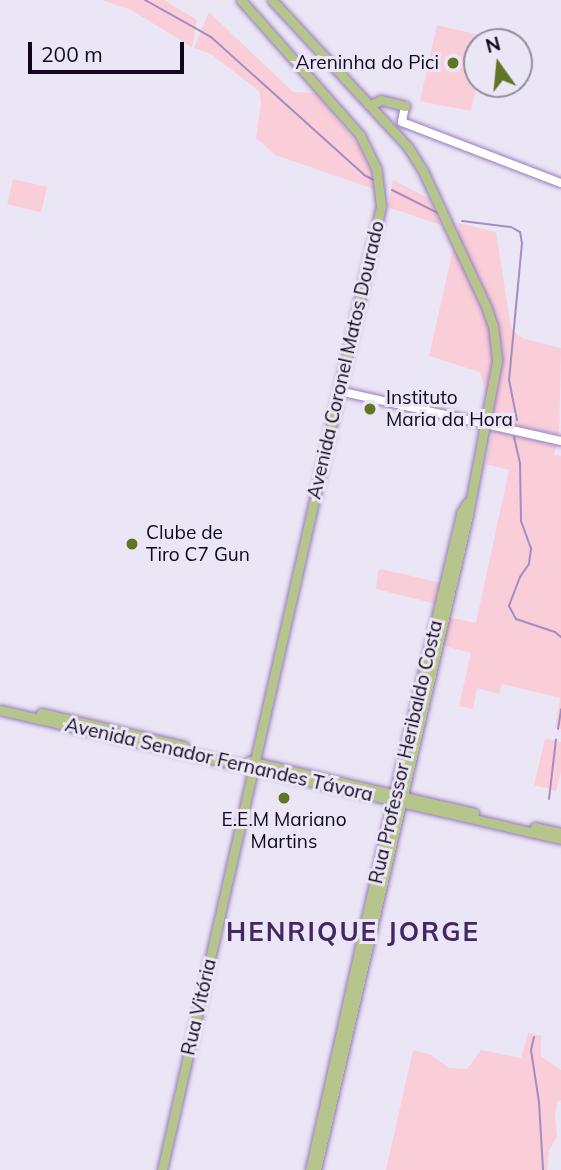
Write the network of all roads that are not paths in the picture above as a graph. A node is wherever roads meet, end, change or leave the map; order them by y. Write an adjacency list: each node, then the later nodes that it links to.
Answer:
1 (272, 0): 3 (main road)
2 (243, 1): 6 (main road, Avenida Coronel Matos Dourado)
3 (370, 105): 4 (main road); 7 (main road, Rua Professor Heribaldo Costa)
4 (405, 106): 5 (main road)
5 (561, 183)
6 (338, 391): 7 (main road); 11 (main road, Avenida Coronel Matos Dourado)
7 (486, 425): 8 (main road); 12 (main road, Rua Professor Heribaldo Costa)
8 (561, 440)
9 (0, 704): 11 (main road, Avenida Senador Fernandes Távora)
10 (0, 710): 11 (main road, Avenida Senador Fernandes Távora)
11 (254, 765): 12 (main road, Avenida Senador Fernandes Távora); 16 (main road, Rua Vitória)
12 (398, 798): 13 (main road, Avenida Senador Fernandes Távora); 14 (main road, Avenida Senador Fernandes Távora); 15 (main road, Rua Professor Heribaldo Costa)
13 (561, 832)
14 (561, 839)
15 (365, 942): 17 (main road, Rua Professor Heribaldo Costa); 18 (main road, Rua Professor Heribaldo Costa)
16 (162, 1170)
17 (310, 1170)
18 (316, 1170)

